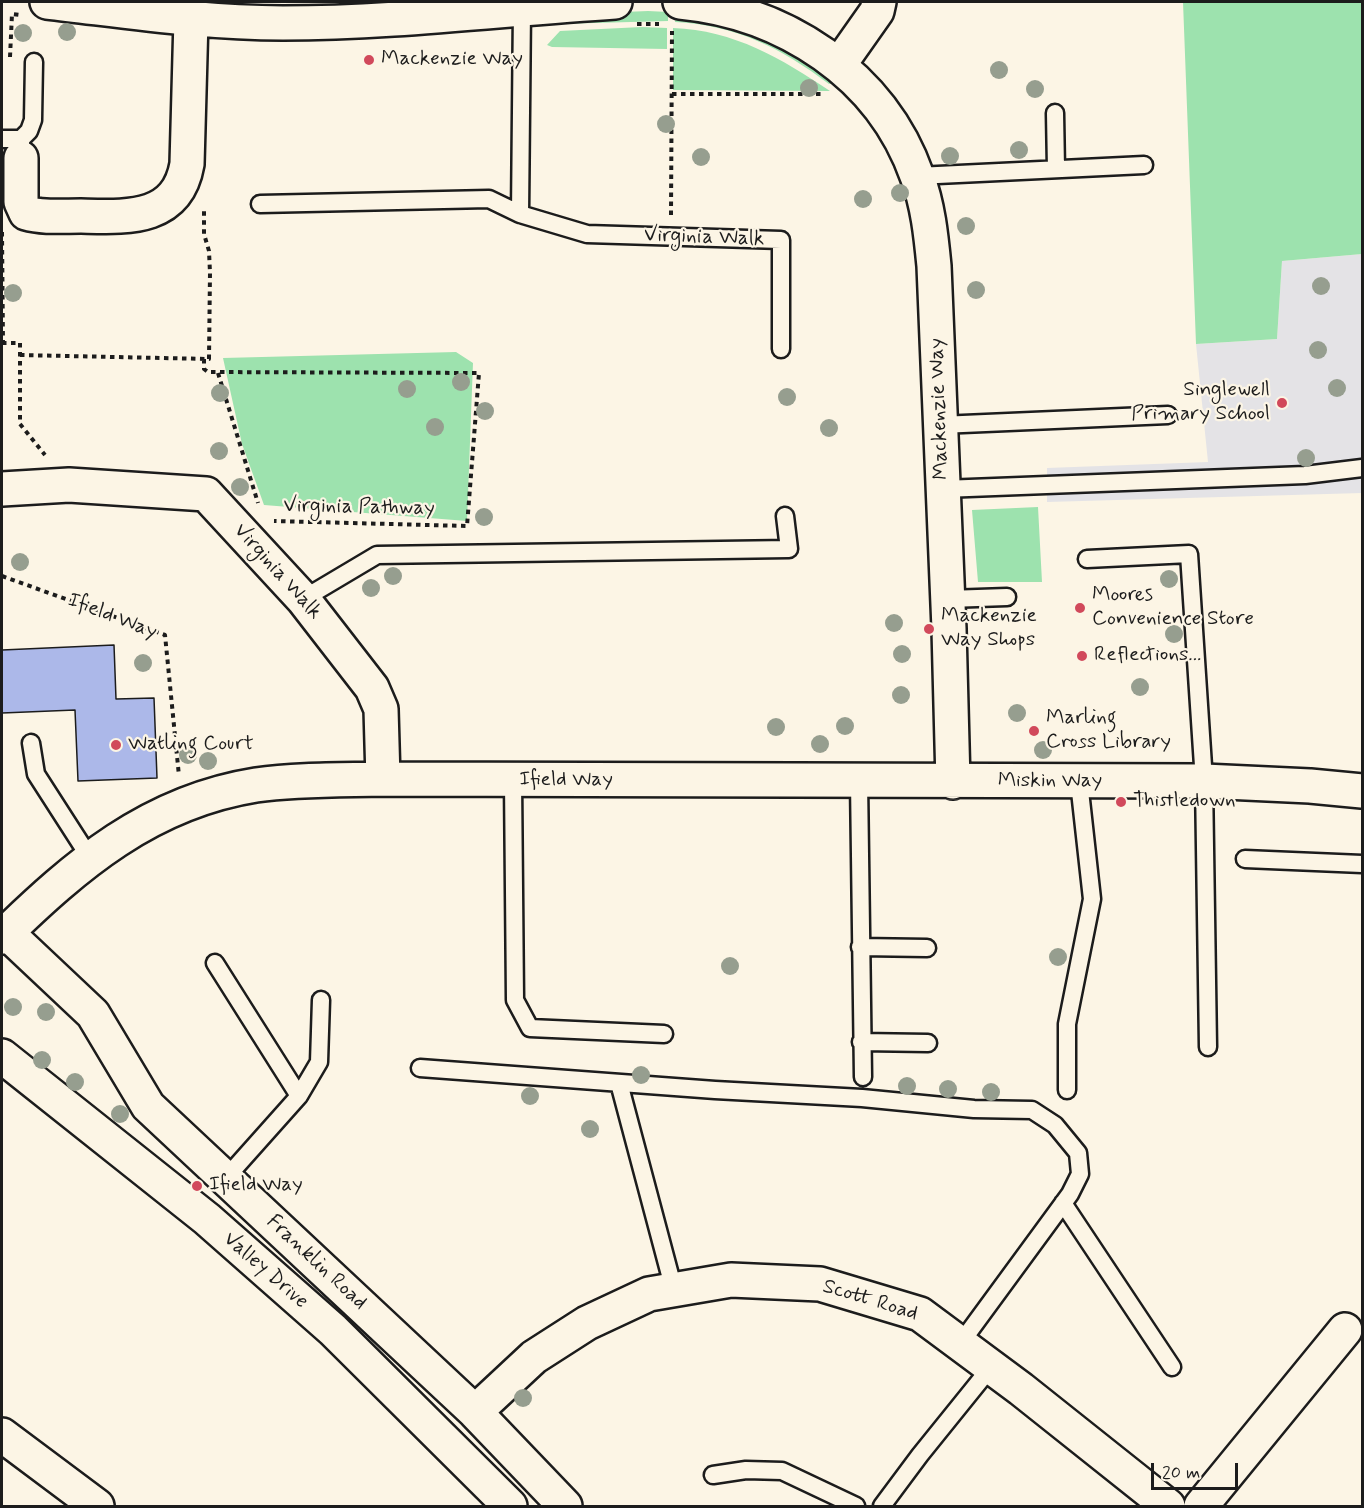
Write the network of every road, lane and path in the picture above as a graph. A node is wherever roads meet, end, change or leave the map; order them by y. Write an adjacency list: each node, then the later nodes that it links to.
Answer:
1 (879, 2): 9 (street)
2 (35, 8): 7 (street); 10 (path)
3 (522, 8): 4 (street); 5 (street); 20 (lane)
4 (364, 11): 7 (street)
5 (623, 13): 6 (path)
6 (671, 16): 9 (street, Mackenzie Way); 11 (path)
7 (191, 19): 14 (street)
8 (34, 62): 14 (lane)
9 (838, 65): 12 (street, Mackenzie Way)
10 (10, 67)
11 (672, 94): 12 (path); 22 (path)
12 (868, 94): 17 (street, Mackenzie Way)
13 (1055, 113): 16 (lane)
14 (15, 145)
15 (1144, 165): 16 (lane)
16 (1056, 169): 17 (lane)
17 (917, 176): 29 (street, Mackenzie Way)
18 (204, 196): 26 (path)
19 (260, 204): 20 (lane, Virginia Walk)
20 (520, 214): 22 (lane, Virginia Walk)
21 (2, 227): 23 (path)
22 (671, 237): 24 (lane, Virginia Walk)
23 (2, 343): 25 (path)
24 (781, 349)
25 (20, 355): 26 (path); 31 (path)
26 (204, 359): 27 (path)
27 (218, 373): 34 (path, Virginia Pathway); 36 (path, Virginia Pathway)
28 (1168, 416): 29 (lane)
29 (940, 425): 33 (street, Mackenzie Way)
30 (1362, 468): 33 (lane)
31 (69, 485): 32 (street, Virginia Walk); 40 (street, Virginia Walk)
32 (2, 489)
33 (943, 489): 41 (street, Mackenzie Way)
34 (261, 513)
35 (785, 516): 40 (lane)
36 (266, 521)
37 (1087, 559): 46 (lane)
38 (2, 576): 50 (path, Ifield Way)
39 (1007, 597): 41 (lane)
40 (303, 599): 43 (street, Virginia Walk)
41 (948, 599): 47 (street, Mackenzie Way)
42 (31, 743): 51 (lane)
43 (383, 779): 44 (street, Ifield Way); 50 (street, Ifield Way)
44 (513, 781): 45 (street, Ifield Way); 59 (lane)
45 (860, 781): 47 (street, Ifield Way); 55 (lane)
46 (1204, 781): 48 (street, Miskin Way); 49 (street, Miskin Way); 62 (lane)
47 (953, 782): 48 (street, Miskin Way)
48 (1079, 782): 67 (lane)
49 (1362, 791)
50 (183, 806): 51 (street, Ifield Way)
51 (90, 858): 54 (street, Ifield Way)
52 (1245, 859): 53 (lane)
53 (1362, 864)
54 (4, 935): 69 (street, Franklin Road)
55 (860, 947): 56 (lane); 60 (lane)
56 (927, 948)
57 (215, 963): 68 (lane)
58 (321, 1000): 68 (lane)
59 (664, 1034)
60 (861, 1042): 61 (lane); 65 (lane)
61 (928, 1043)
62 (1208, 1047)
63 (2, 1056): 80 (street, Valley Drive)
64 (420, 1068): 66 (lane)
65 (863, 1077)
66 (619, 1083): 70 (lane); 71 (lane)
67 (1067, 1090)
68 (299, 1096): 69 (lane)
69 (225, 1179): 76 (street, Franklin Road)
70 (1063, 1203): 73 (lane); 75 (lane)
71 (674, 1290): 73 (street, Scott Road); 76 (street, Scott Road)
72 (1345, 1330): 85 (street)
73 (960, 1344): 74 (street, Scott Road)
74 (991, 1367): 83 (lane); 84 (street, Scott Road)
75 (1172, 1367)
76 (475, 1412): 81 (street, Franklin Road)
77 (2, 1435): 79 (street)
78 (713, 1475): 82 (lane)
79 (98, 1506)
80 (510, 1506)
81 (565, 1506)
82 (856, 1506)
83 (882, 1506)
84 (1168, 1506)
85 (1201, 1506)

